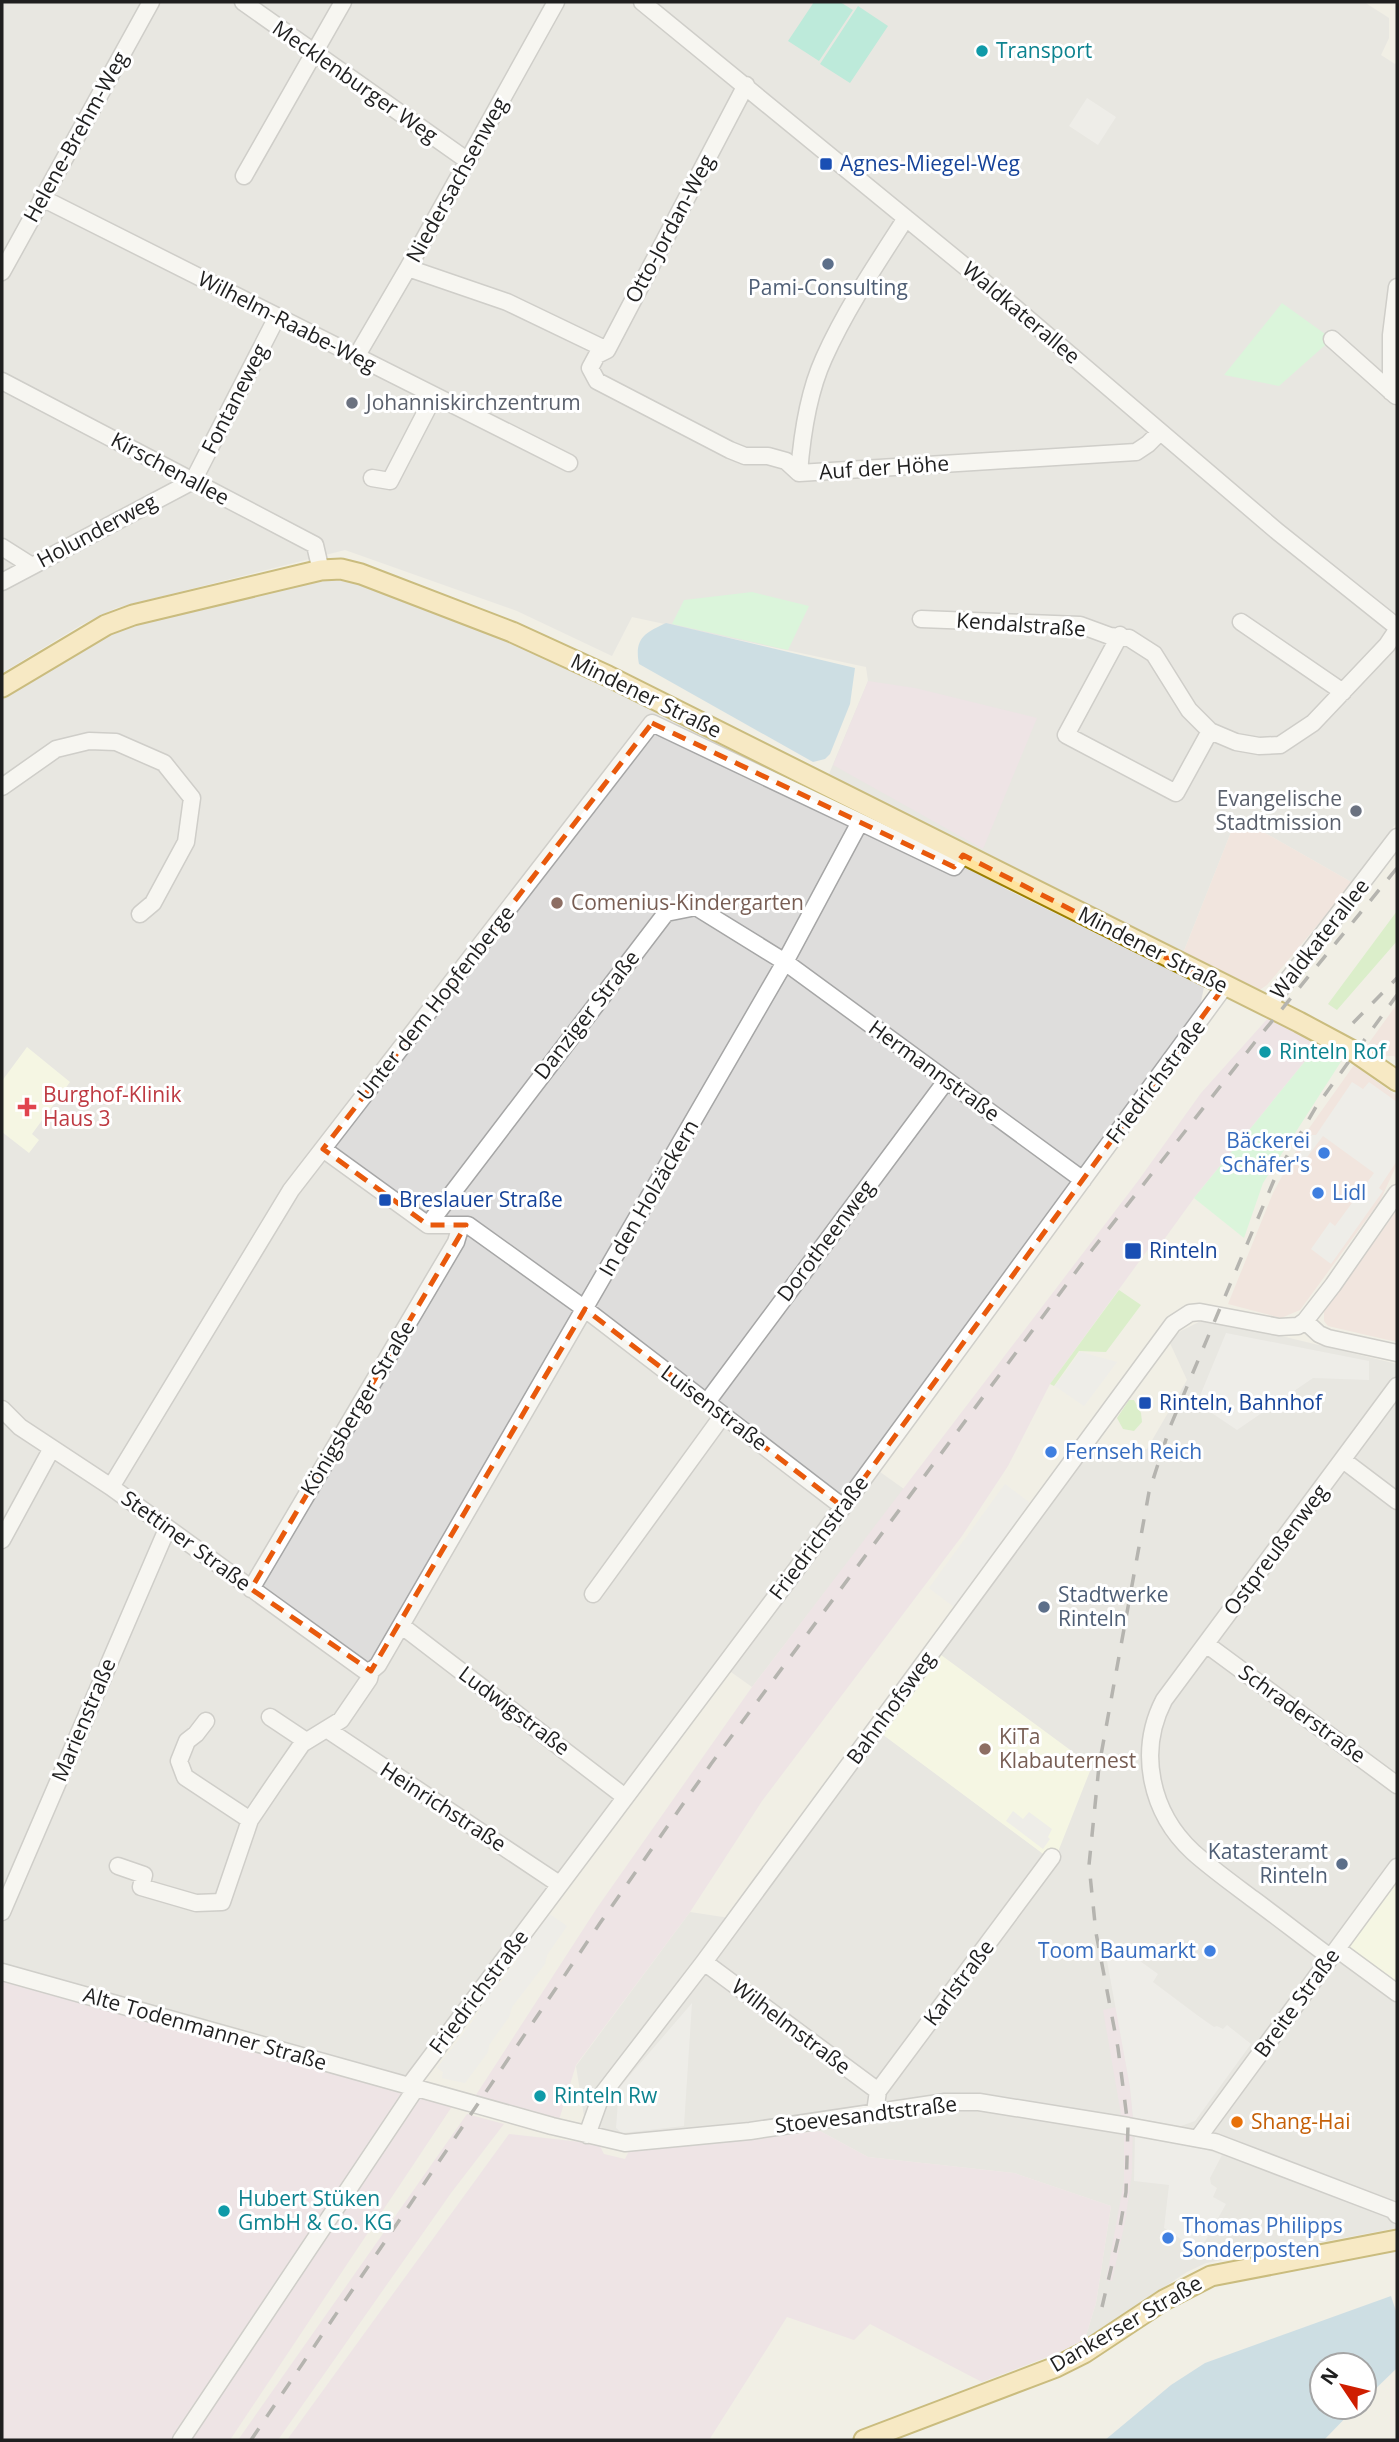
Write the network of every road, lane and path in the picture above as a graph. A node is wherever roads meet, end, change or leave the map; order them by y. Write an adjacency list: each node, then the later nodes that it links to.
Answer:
1 (151, 2): 10 (street, Helene-Brehm-Weg)
2 (243, 2): 6 (street, Mecklenburger Weg)
3 (343, 2): 6 (street)
4 (556, 2): 8 (street, Niedersachsenweg)
5 (642, 2): 7 (street, Waldkaterallee)
6 (314, 53): 8 (street, Mecklenburger Weg); 9 (street)
7 (746, 85): 11 (street, Waldkaterallee); 17 (street, Otto-Jordan-Weg)
8 (468, 162): 12 (street, Niedersachsenweg)
9 (244, 176)
10 (42, 198): 13 (street, Helene-Brehm-Weg); 15 (street, Wilhelm-Raabe-Weg)
11 (906, 218): 23 (street, Waldkaterallee); 25 (street)
12 (408, 268): 17 (street); 18 (street, Niedersachsenweg)
13 (2, 272)
14 (1397, 288): 21 (street)
15 (277, 317): 18 (street, Wilhelm-Raabe-Weg); 27 (street, Fontaneweg)
16 (1332, 339): 21 (street)
17 (607, 350): 19 (street, Otto-Jordan-Weg)
18 (356, 357): 22 (street, Wilhelm-Raabe-Weg)
19 (590, 368): 25 (street, Auf der Höhe)
20 (2, 381): 27 (street, Kirschenallee)
21 (1394, 394)
22 (434, 396): 24 (street, Wilhelm-Raabe-Weg); 26 (street)
23 (1160, 432): 25 (street, Auf der Höhe); 34 (street, Waldkaterallee)
24 (569, 463)
25 (799, 473)
26 (372, 478)
27 (193, 481): 29 (street, Holunderweg); 30 (street, Kirschenallee)
28 (2, 547): 29 (street)
29 (32, 566): 31 (street, Holunderweg)
30 (321, 571): 36 (main road, Mindener Straße); 42 (main road, Mindener Straße)
31 (2, 582)
32 (921, 619): 35 (street, Kendalstraße)
33 (1241, 622): 37 (street)
34 (1397, 629): 37 (street, Kendalstraße)
35 (1120, 635): 38 (street, Kendalstraße); 38 (street, Kendalstraße)
36 (2, 687)
37 (1343, 692): 38 (street, Kendalstraße)
38 (1210, 731)
39 (2, 787): 43 (street)
40 (860, 822): 42 (street); 44 (street, In den Holzäckern); 49 (street, Unter dem Hopfenberge)
41 (1397, 837): 46 (street, Waldkaterallee)
42 (963, 855): 45 (main road, Mindener Straße)
43 (140, 914)
44 (785, 962): 47 (street, Hermannstraße); 52 (street, Danziger Straße); 54 (street, In den Holzäckern)
45 (1224, 986): 46 (main road, Mindener Straße); 50 (street, Friedrichstraße)
46 (1267, 1007): 48 (main road, Mindener Straße)
47 (946, 1081): 50 (street, Hermannstraße); 58 (street, Dorotheenweg)
48 (1397, 1081)
49 (323, 1149): 52 (street); 63 (street, Unter dem Hopfenberge)
50 (1083, 1180): 65 (street, Friedrichstraße)
51 (1397, 1194): 55 (street)
52 (428, 1225): 53 (street)
53 (461, 1225): 54 (street); 68 (street, Königsberger Straße)
54 (585, 1309): 58 (street, Luisenstraße); 70 (street, In den Holzäckern)
55 (1305, 1321): 56 (street); 86 (street, Bahnhofsweg)
56 (1397, 1353)
57 (1397, 1386): 62 (street, Ostpreußenweg)
58 (707, 1402): 60 (street, Luisenstraße)
59 (2, 1409): 61 (street, Stettiner Straße)
60 (723, 1415): 65 (street, Luisenstraße); 69 (street)
61 (52, 1448): 63 (street, Stettiner Straße); 67 (street)
62 (1343, 1460): 64 (street); 71 (street, Ostpreußenweg)
63 (111, 1487): 66 (street, Stettiner Straße)
64 (1397, 1501)
65 (843, 1507): 78 (street, Friedrichstraße)
66 (167, 1529): 68 (street, Stettiner Straße); 84 (street, Marienstraße)
67 (2, 1540)
68 (251, 1588): 72 (street, Stettiner Straße)
69 (593, 1594)
70 (402, 1626): 72 (street, In den Holzäckern); 78 (street, Ludwigstraße)
71 (1206, 1644): 77 (street, Schraderstraße); 85 (street, Ostpreußenweg)
72 (371, 1671): 75 (street, In den Holzäckern)
73 (270, 1717): 76 (street)
74 (206, 1721): 79 (street)
75 (328, 1730): 76 (street); 83 (street, Heinrichstraße)
76 (306, 1741): 79 (street)
77 (1397, 1785)
78 (625, 1797): 83 (street, Friedrichstraße)
79 (250, 1820): 81 (street)
80 (1052, 1857): 90 (street, Karlstraße)
81 (118, 1866)
82 (1397, 1867): 85 (street, Breite Straße)
83 (559, 1884): 89 (street, Friedrichstraße)
84 (2, 1912)
85 (1333, 1953): 88 (street, Ostpreußenweg); 93 (street, Breite Straße)
86 (704, 1962): 90 (street, Wilhelmstraße); 92 (street, Bahnhofsweg)
87 (2, 1972): 89 (street, Alte Todenmanner Straße)
88 (1397, 1993)
89 (412, 2087): 92 (street, Stoevesandtstraße); 96 (street, Friedrichstraße)
90 (878, 2091): 91 (street)
91 (876, 2112): 92 (street, Stoevesandtstraße); 93 (street, Stoevesandtstraße)
92 (587, 2135)
93 (1198, 2138): 94 (street, Stoevesandtstraße)
94 (1397, 2215)
95 (1397, 2239): 97 (main road, Dankerser Straße)
96 (181, 2440)
97 (864, 2440)

